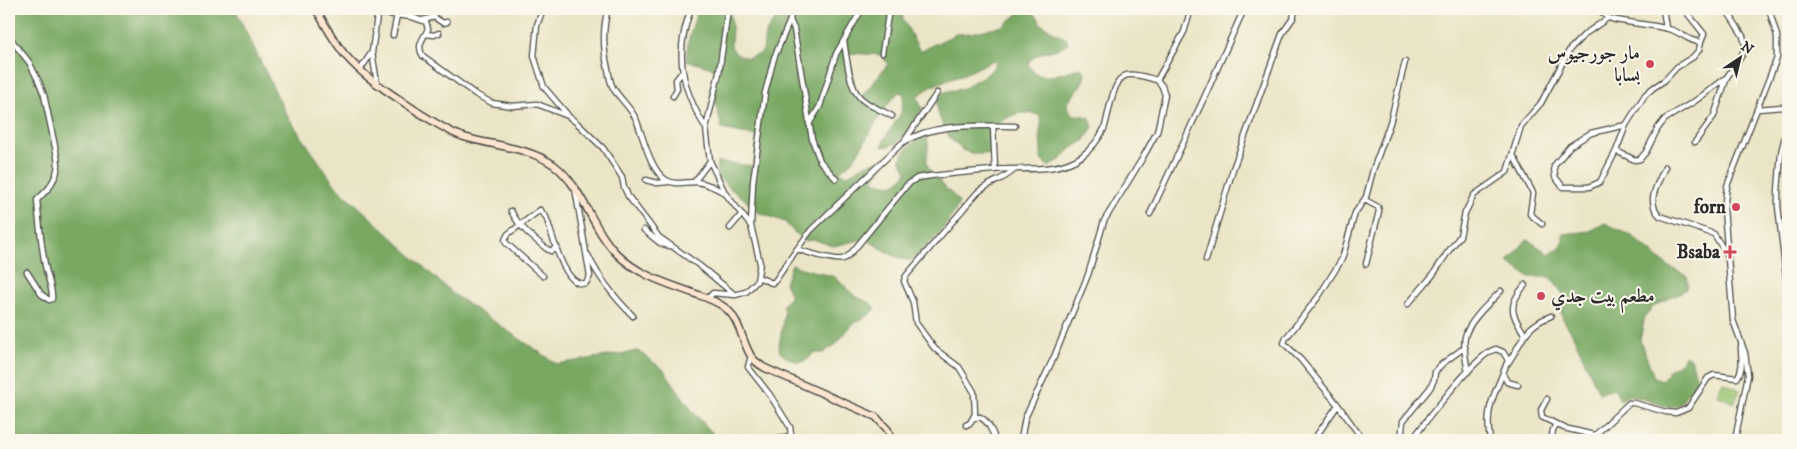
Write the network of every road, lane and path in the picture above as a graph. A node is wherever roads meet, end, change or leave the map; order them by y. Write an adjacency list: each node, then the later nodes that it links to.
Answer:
1 (316, 9): 33 (street)
2 (543, 9): 42 (street)
3 (608, 9): 60 (street)
4 (691, 9): 34 (street)
5 (728, 9): 49 (street)
6 (792, 9): 21 (street)
7 (862, 9): 28 (street)
8 (889, 9): 31 (street)
9 (1191, 9): 36 (street)
10 (1244, 9): 67 (street)
11 (1296, 9): 78 (street)
12 (1599, 9): 19 (street)
13 (1663, 9): 23 (street)
14 (1684, 9): 29 (street)
15 (1726, 9): 35 (street)
16 (1769, 9): 40 (street)
17 (378, 11): 18 (street); 30 (street)
18 (397, 15): 20 (street); 26 (street)
19 (1608, 18): 23 (street); 53 (street)
20 (423, 20): 22 (street); 25 (street)
21 (790, 20): 45 (street); 70 (street)
22 (446, 22)
23 (1666, 28): 29 (street)
24 (439, 33): 25 (street)
25 (426, 34): 42 (street)
26 (393, 35)
27 (9, 37): 80 (street)
28 (844, 41): 43 (street); 45 (street)
29 (1701, 42): 46 (street)
30 (372, 52): 33 (street); 37 (street)
31 (882, 53)
32 (1405, 62): 64 (street)
33 (360, 70): 37 (street)
34 (683, 71): 39 (street); 49 (street)
35 (1727, 77): 50 (street); 52 (street)
36 (1157, 80): 57 (street); 109 (street)
37 (377, 83): 62 (street)
38 (937, 93): 51 (street)
39 (673, 96)
40 (1758, 109): 41 (street); 77 (street)
41 (1788, 111)
42 (568, 116): 73 (street)
43 (892, 116)
44 (1788, 123): 83 (street)
45 (809, 124): 59 (street)
46 (1626, 125): 52 (street); 52 (street)
47 (992, 126): 48 (street); 51 (street); 56 (street)
48 (1015, 126)
49 (706, 128): 54 (street)
50 (1695, 142)
51 (902, 143): 76 (street)
52 (1616, 151)
53 (1513, 155): 68 (street); 88 (street)
54 (710, 161): 61 (street); 63 (street)
55 (1665, 167): 77 (street)
56 (995, 170): 57 (street); 76 (street)
57 (1014, 170): 101 (street)
58 (646, 180): 60 (street)
59 (836, 180)
60 (670, 182): 61 (street)
61 (694, 182): 63 (street)
62 (575, 188): 75 (street); 87 (street)
63 (725, 193): 66 (street)
64 (1365, 200): 79 (street); 100 (street)
65 (511, 211): 69 (street)
66 (742, 214): 70 (street); 71 (street)
67 (1150, 214)
68 (1542, 224)
69 (521, 225): 74 (street); 74 (street); 81 (street)
70 (751, 226): 82 (street)
71 (730, 228)
72 (644, 230): 73 (street)
73 (670, 246): 86 (street)
74 (556, 247): 75 (street)
75 (586, 249): 89 (street)
76 (797, 249): 82 (street)
77 (1727, 256): 92 (street)
78 (1206, 260)
79 (1366, 264)
80 (27, 272)
81 (543, 276)
82 (758, 277): 86 (street)
83 (1788, 281)
84 (1525, 285): 91 (street)
85 (1501, 291): 93 (street)
86 (735, 295): 87 (street)
87 (708, 298): 94 (street)
88 (1408, 304)
89 (633, 316)
90 (1551, 316): 91 (street)
91 (1525, 335): 95 (street)
92 (1740, 342): 105 (street); 116 (street)
93 (1464, 347): 96 (street); 112 (street)
94 (751, 356): 106 (street); 107 (street)
95 (1507, 364): 96 (street); 97 (street)
96 (1468, 372): 113 (street)
97 (1503, 372): 98 (street); 114 (street)
98 (1518, 385)
99 (1547, 400): 102 (street)
100 (1338, 405): 110 (street); 111 (street)
101 (974, 418): 103 (street); 108 (street)
102 (1556, 424): 104 (street); 105 (street)
103 (966, 425)
104 (1552, 436)
105 (1592, 438): 115 (street)
106 (771, 440)
107 (891, 440)
108 (994, 440)
109 (1018, 440)
110 (1316, 440)
111 (1363, 440)
112 (1401, 440)
113 (1412, 440)
114 (1490, 440)
115 (1598, 440)
116 (1735, 440)

